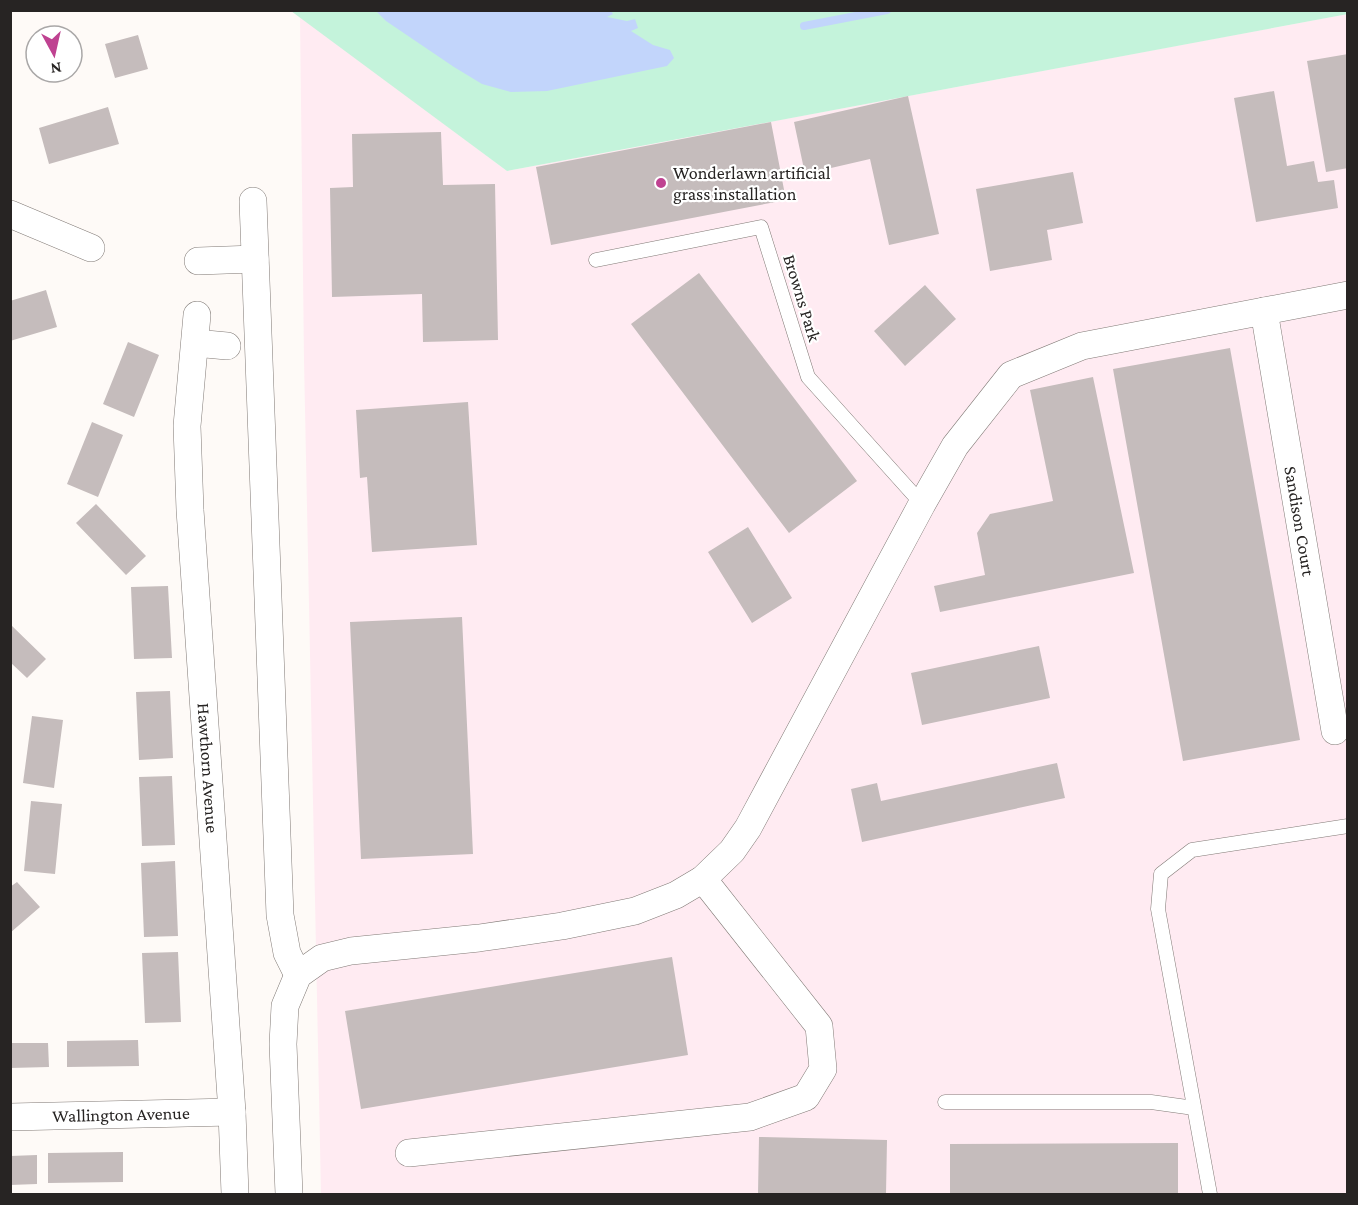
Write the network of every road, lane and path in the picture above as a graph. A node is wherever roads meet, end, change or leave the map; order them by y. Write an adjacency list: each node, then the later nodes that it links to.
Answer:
1 (253, 201): 4 (street)
2 (10, 214): 3 (street)
3 (91, 248)
4 (255, 259): 6 (street); 16 (street)
5 (596, 260): 12 (lane, Browns Park)
6 (198, 261)
7 (1347, 295): 8 (street)
8 (1264, 311): 12 (street); 13 (street, Sandison Court)
9 (197, 315): 10 (street, Hawthorn Avenue)
10 (195, 343): 11 (street); 19 (street, Hawthorn Avenue)
11 (227, 346)
12 (922, 504): 15 (street)
13 (1335, 731)
14 (1347, 826): 18 (lane)
15 (703, 879): 16 (street); 21 (street)
16 (298, 975): 23 (street)
17 (945, 1102): 18 (lane)
18 (1194, 1108): 24 (lane)
19 (232, 1112): 20 (street, Wallington Avenue); 22 (street, Hawthorn Avenue)
20 (10, 1117)
21 (409, 1153)
22 (235, 1194)
23 (289, 1194)
24 (1210, 1194)

